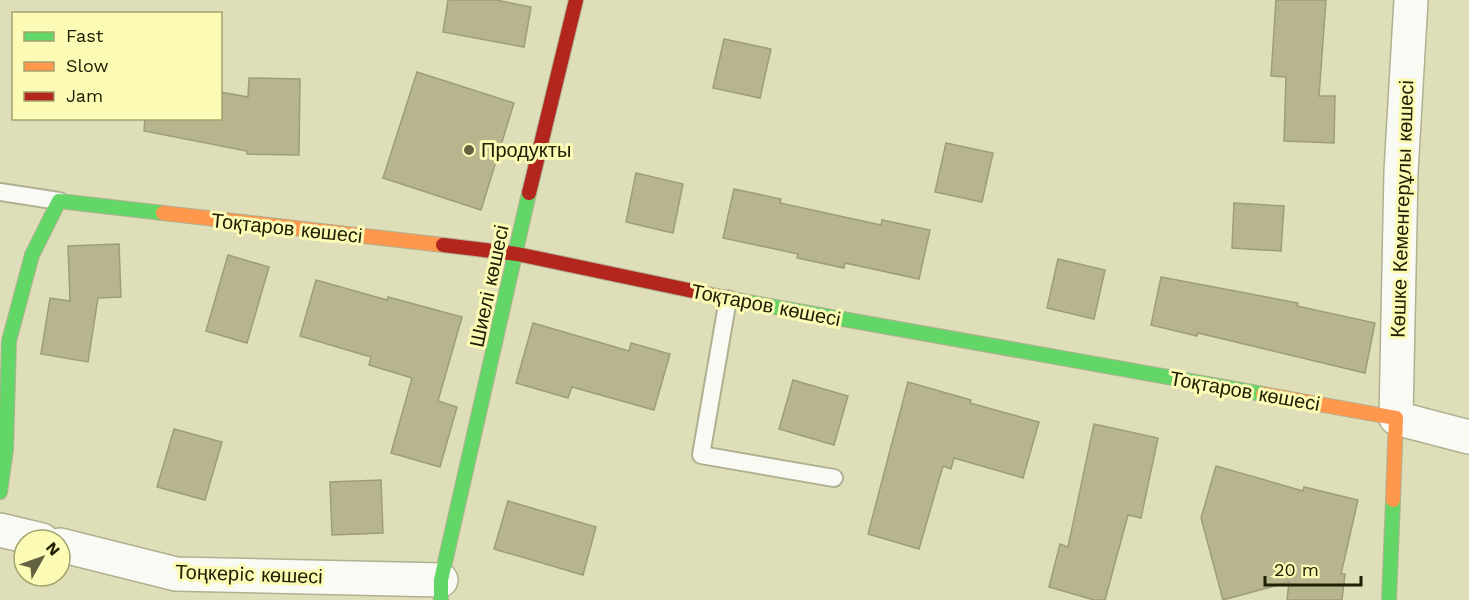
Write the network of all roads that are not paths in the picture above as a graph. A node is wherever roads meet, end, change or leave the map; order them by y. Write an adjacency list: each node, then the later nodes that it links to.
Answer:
1 (576, 0): 5 (street, Шиелі көшесі)
2 (1411, 0): 7 (street, Көшке Кеменгерұлы көшесі)
3 (0, 192): 4 (lane)
4 (60, 201): 5 (street, Тоқтаров көшесі); 10 (street)
5 (517, 254): 6 (street, Тоқтаров көшесі); 12 (street, Шиелі көшесі)
6 (728, 299): 7 (street, Тоқтаров көшесі); 9 (lane)
7 (1396, 418): 8 (street, Тоқтаров көшесі); 13 (street)
8 (1469, 437)
9 (834, 478)
10 (0, 492)
11 (72, 548): 12 (street, Тоңкерiс көшесі)
12 (441, 590)
13 (1389, 600)

